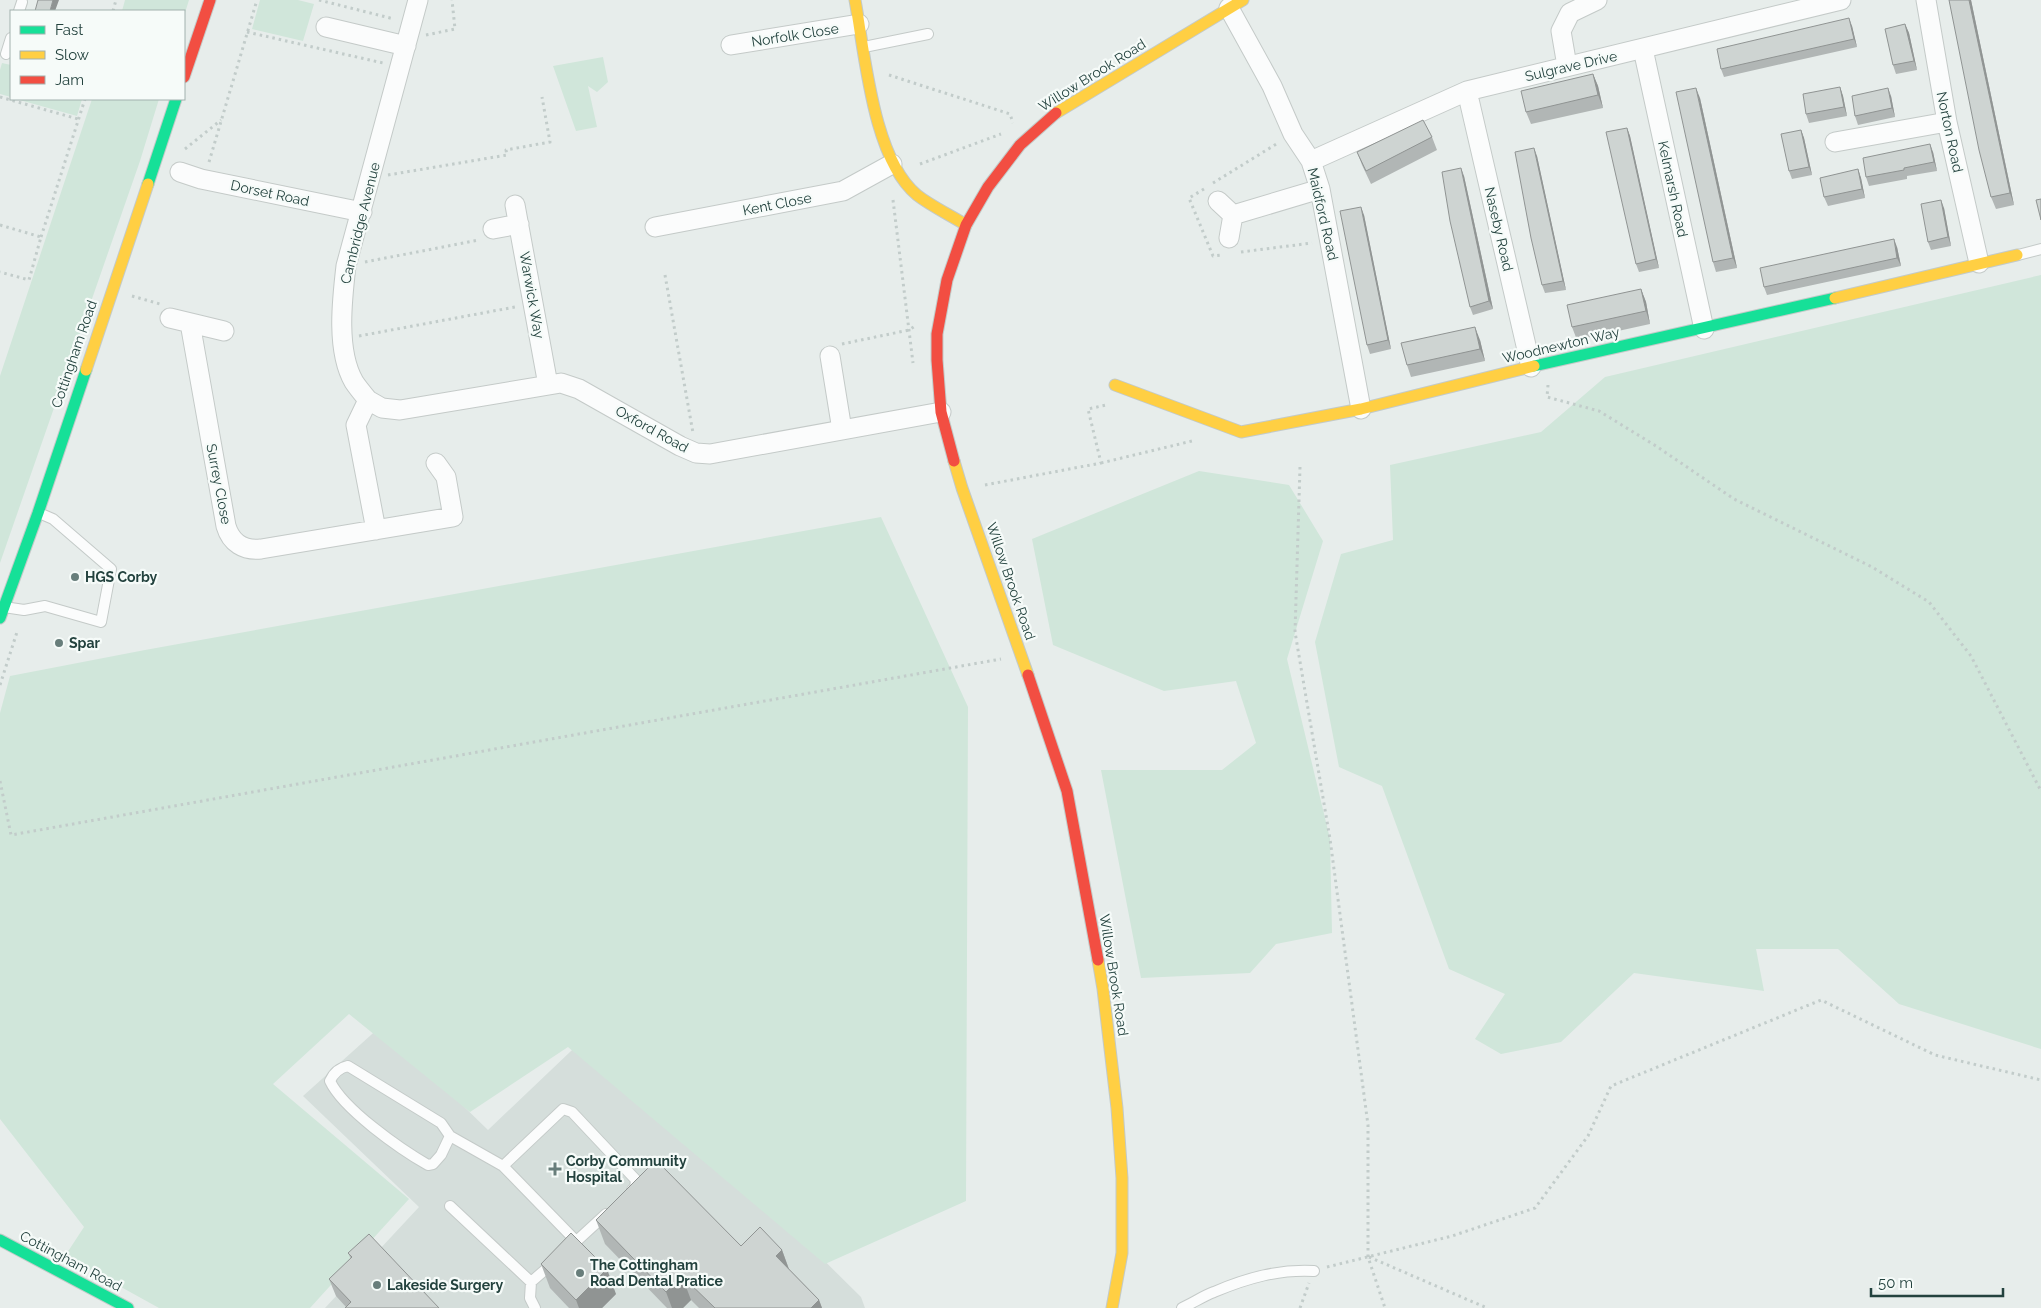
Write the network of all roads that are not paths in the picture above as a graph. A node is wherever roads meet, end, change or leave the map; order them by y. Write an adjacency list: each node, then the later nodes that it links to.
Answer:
1 (210, 0): 19 (main road)
2 (418, 0): 12 (street, Cambridge Avenue)
3 (855, 0): 9 (main road)
4 (1596, 0): 18 (street)
5 (1841, 0): 8 (street, Sulgrave Drive)
6 (1926, 0): 22 (street, Norton Road)
7 (1236, 4): 24 (street, Maidford Road); 33 (main road, Willow Brook Road)
8 (1797, 5): 16 (street, Sulgrave Drive)
9 (859, 24): 14 (street, Norfolk Close); 15 (main road)
10 (326, 26): 12 (street)
11 (928, 34): 15 (lane)
12 (409, 36): 30 (street, Cambridge Avenue)
13 (10, 41): 17 (lane)
14 (730, 45)
15 (863, 47): 25 (main road)
16 (1643, 50): 18 (street, Sulgrave Drive); 42 (street, Kelmarsh Road)
17 (6, 54)
18 (1567, 66): 20 (street, Sulgrave Drive)
19 (185, 74)
20 (1467, 91): 24 (street, Sulgrave Drive); 45 (street, Naseby Road)
21 (176, 100): 53 (main road, Cottingham Road)
22 (1947, 122): 23 (street); 39 (street, Norton Road)
23 (1835, 142)
24 (1311, 161): 27 (street, Maidford Road)
25 (896, 168): 33 (main road); 34 (street, Kent Close)
26 (180, 172): 30 (street, Dorset Road)
27 (1320, 189): 31 (street); 49 (street, Maidford Road)
28 (1218, 201): 31 (street)
29 (515, 205): 32 (street, Warwick Way)
30 (362, 212): 48 (street, Cambridge Avenue)
31 (1233, 215): 36 (street)
32 (519, 224): 35 (street); 46 (street, Warwick Way)
33 (966, 225): 50 (main road, Willow Brook Road)
34 (655, 227)
35 (493, 229)
36 (1230, 238)
37 (2041, 250): 38 (lane)
38 (2017, 255): 39 (main road, Woodnewton Way)
39 (1979, 263): 42 (main road, Woodnewton Way)
40 (170, 318): 41 (street)
41 (190, 323): 43 (street); 54 (street, Surrey Close)
42 (1704, 329): 45 (main road, Woodnewton Way)
43 (224, 332)
44 (830, 356): 51 (street)
45 (1531, 367): 49 (main road, Woodnewton Way)
46 (548, 385): 48 (street, Oxford Road); 51 (street, Oxford Road)
47 (1115, 385): 49 (main road, Woodnewton Way)
48 (368, 400): 54 (street)
49 (1361, 409)
50 (941, 412): 51 (street, Oxford Road); 65 (main road, Willow Brook Road)
51 (842, 430)
52 (436, 463): 54 (street, Surrey Close)
53 (38, 513): 55 (main road, Cottingham Road); 55 (lane)
54 (376, 530)
55 (2, 612)
56 (450, 1136): 56 (lane); 57 (lane)
57 (503, 1166): 60 (lane); 60 (lane)
58 (450, 1206): 62 (lane)
59 (0, 1240): 63 (main road, Cottingham Road)
60 (576, 1241): 62 (lane)
61 (1314, 1271): 66 (lane)
62 (531, 1282): 64 (lane)
63 (128, 1308)
64 (535, 1308)
65 (1112, 1308)
66 (1182, 1308)

